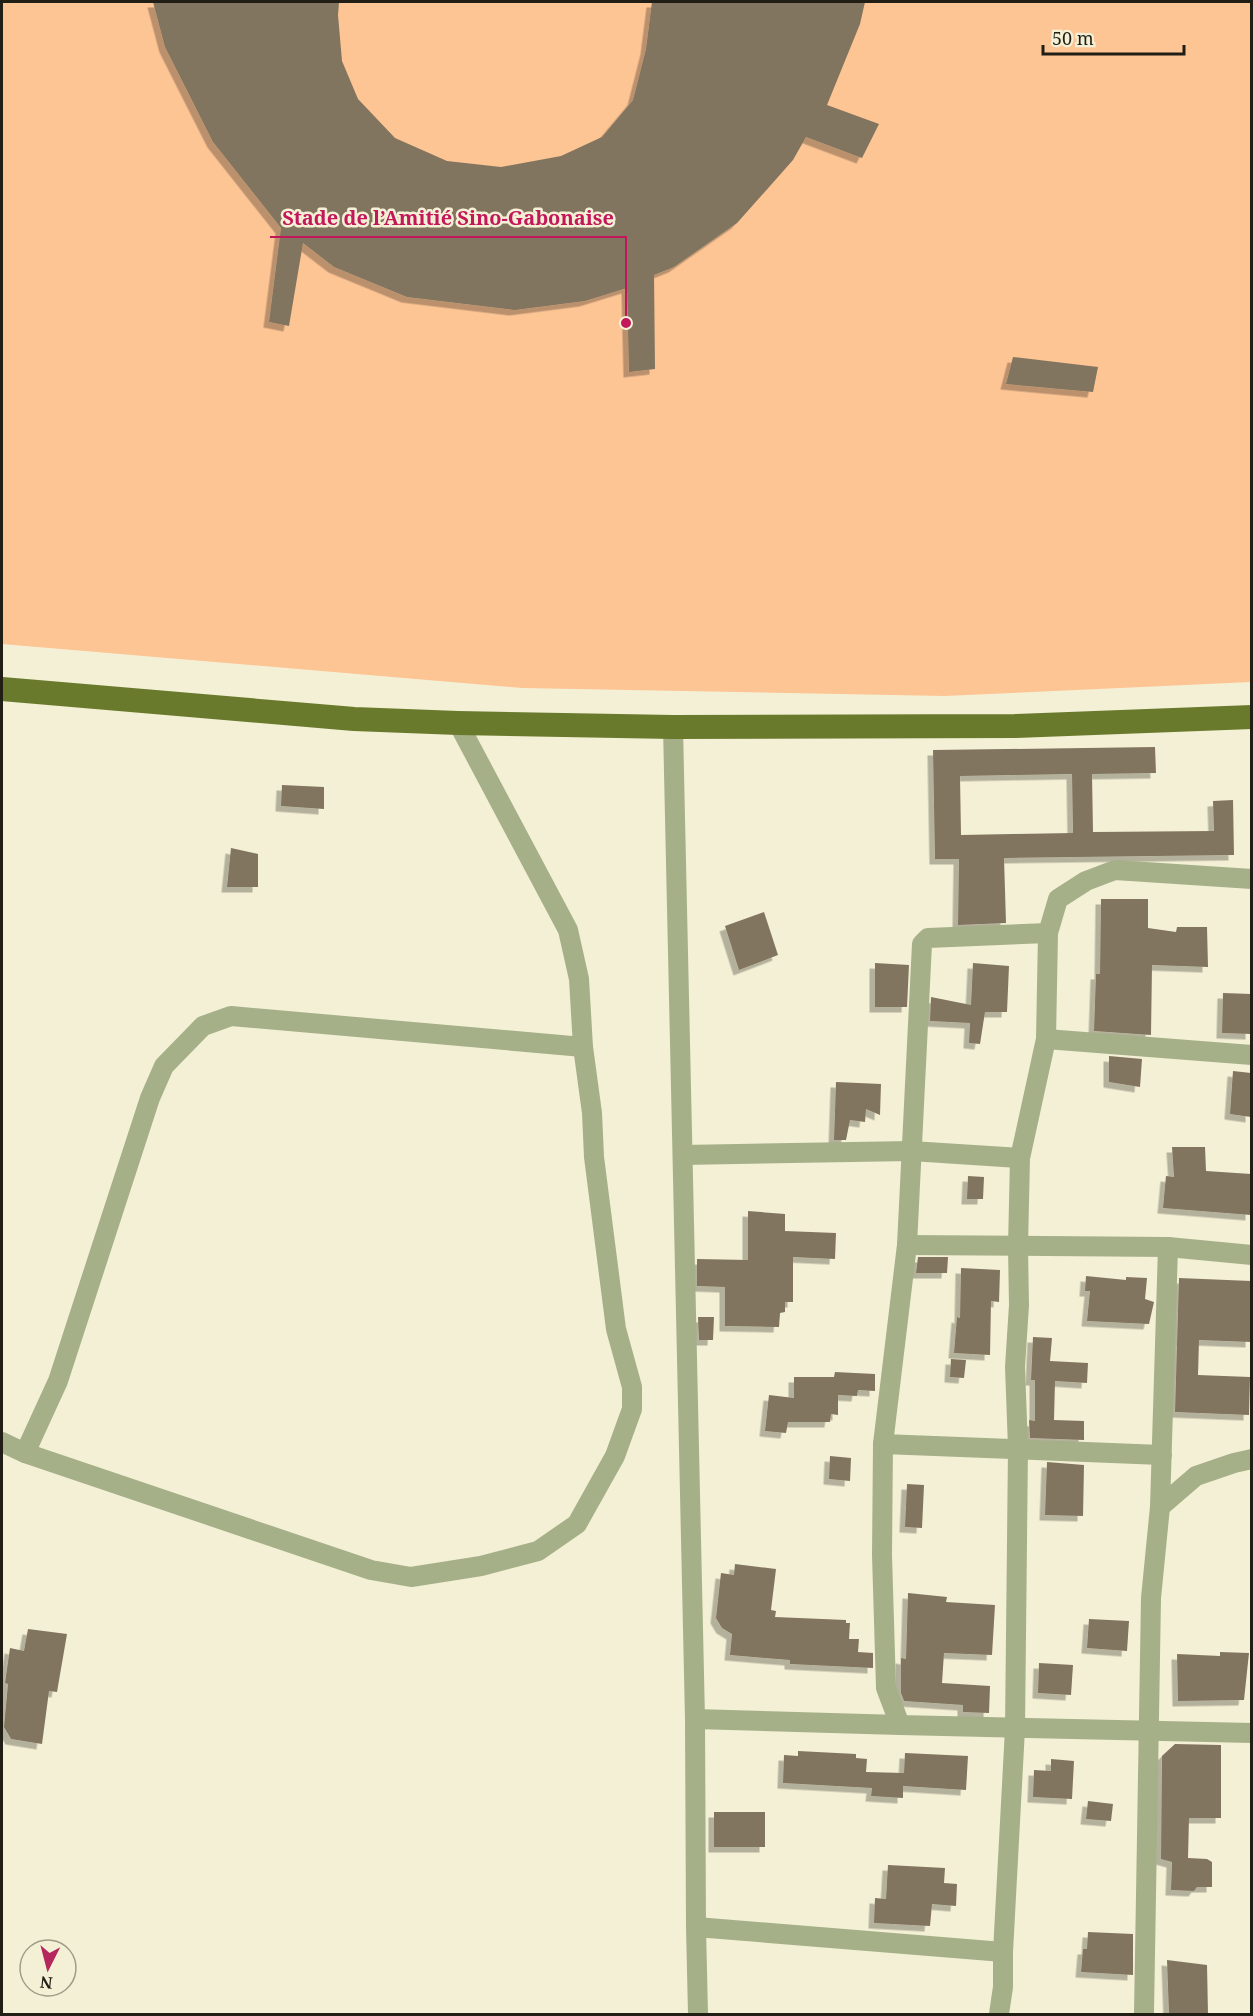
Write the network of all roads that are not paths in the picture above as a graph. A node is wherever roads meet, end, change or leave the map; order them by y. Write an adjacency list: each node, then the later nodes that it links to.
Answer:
1 (2, 689): 3 (main road)
2 (1251, 717): 4 (main road)
3 (458, 723): 4 (main road); 8 (street)
4 (674, 727): 11 (street)
5 (1251, 879): 6 (street)
6 (1048, 933): 7 (street); 10 (street)
7 (1046, 1039): 9 (street); 12 (street)
8 (583, 1047): 20 (street); 20 (street)
9 (1251, 1056)
10 (911, 1151): 11 (street); 12 (street); 13 (street)
11 (682, 1155): 24 (street)
12 (1020, 1158): 14 (street)
13 (907, 1245): 14 (street); 18 (street)
14 (1018, 1247): 15 (street); 19 (street)
15 (1168, 1247): 16 (street); 21 (street)
16 (1251, 1255)
17 (2, 1443): 20 (street)
18 (883, 1444): 19 (street); 25 (street)
19 (1018, 1449): 21 (street); 26 (street)
20 (25, 1453)
21 (1162, 1455): 23 (street)
22 (1251, 1460): 23 (street)
23 (1160, 1507): 27 (street)
24 (695, 1719): 25 (street); 29 (street)
25 (900, 1725): 26 (street)
26 (1015, 1729): 27 (street); 30 (street)
27 (1150, 1731): 28 (street); 33 (street)
28 (1251, 1733)
29 (696, 1927): 30 (street); 31 (street)
30 (1003, 1952): 32 (street)
31 (699, 2014)
32 (999, 2014)
33 (1144, 2014)

